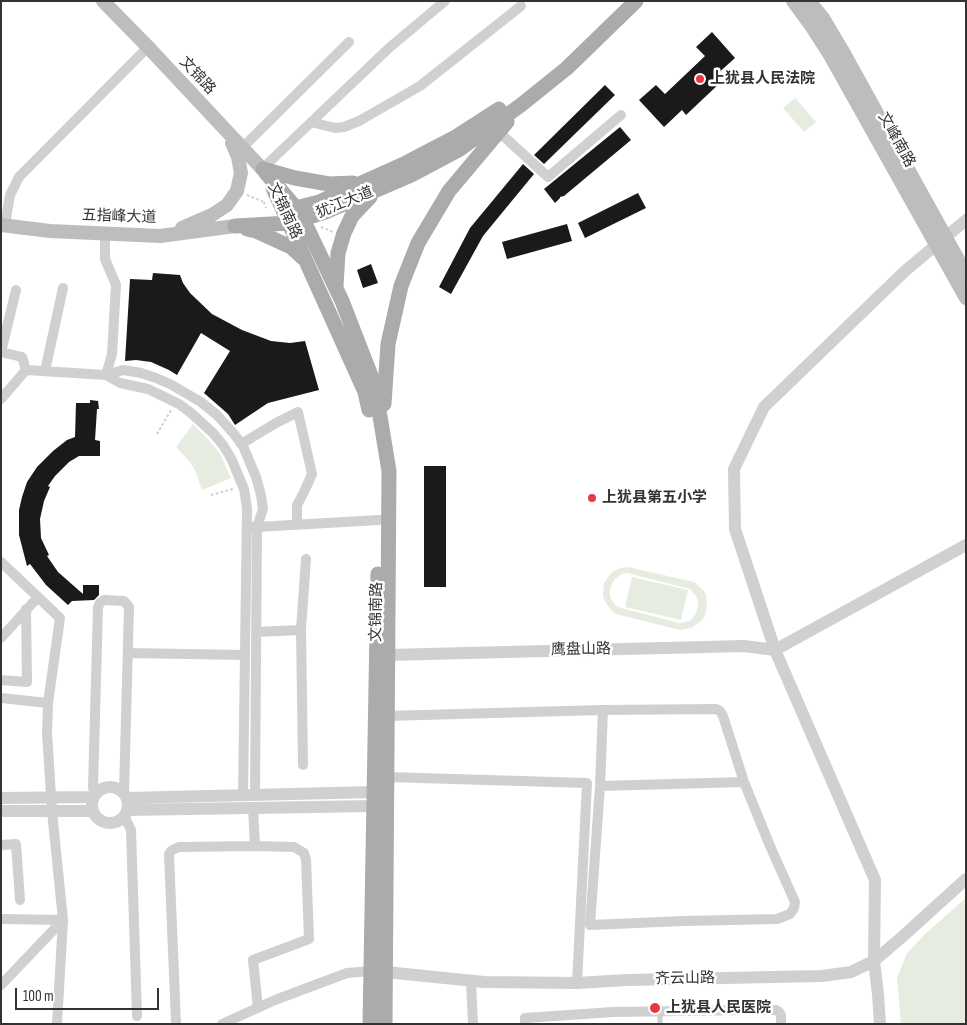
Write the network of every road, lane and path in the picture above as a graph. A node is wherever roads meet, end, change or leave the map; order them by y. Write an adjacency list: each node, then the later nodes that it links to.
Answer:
1 (103, 1): 9 (main road, 文锦路)
2 (445, 1): 12 (street)
3 (622, 1): 17 (main road, 犹江大道)
4 (636, 1): 10 (main road, 犹江大道)
5 (793, 1): 31 (main road, 文峰南路)
6 (809, 1): 31 (main road, 文峰南路)
7 (521, 6): 12 (street)
8 (349, 42): 15 (street)
9 (148, 47): 13 (main road, 文锦路); 25 (street)
10 (521, 105): 14 (main road); 18 (main road, 犹江大道)
11 (621, 115): 14 (street)
12 (311, 122): 16 (street)
13 (226, 131): 15 (main road, 文锦路); 30 (main road)
14 (498, 132): 48 (main road)
15 (242, 148): 16 (main road, 文锦路)
16 (264, 171): 17 (main road); 23 (main road, 文锦南路)
17 (362, 183): 23 (main road, 犹江大道)
18 (377, 190): 23 (main road, 犹江大道); 37 (main road)
19 (242, 193): 21 (path)
20 (268, 198): 21 (path)
21 (264, 202): 22 (path)
22 (266, 208)
23 (293, 215): 26 (main road, 犹江大道); 34 (main road, 文锦南路); 37 (main road, 文锦南路)
24 (966, 220): 31 (street)
25 (3, 225): 28 (main road, 五指峰大道)
26 (235, 226): 30 (main road, 五指峰大道); 34 (main road)
27 (317, 230): 29 (path)
28 (105, 233): 30 (main road, 五指峰大道); 43 (street)
29 (335, 233)
30 (167, 235)
31 (940, 242): 32 (main road, 文峰南路); 39 (main road, 文峰南路); 66 (street)
32 (953, 252): 33 (street); 35 (main road, 文峰南路)
33 (966, 260)
34 (307, 262): 55 (main road, 文锦南路)
35 (966, 274)
36 (63, 288): 42 (street)
37 (336, 288): 48 (main road, 文锦南路)
38 (16, 290): 40 (street)
39 (966, 298)
40 (1, 352): 41 (street)
41 (26, 370): 42 (street); 46 (street)
42 (46, 371): 43 (street)
43 (106, 375): 44 (street); 45 (street)
44 (148, 375): 45 (street); 50 (street)
45 (144, 388): 47 (street)
46 (1, 399)
47 (176, 402): 49 (path); 51 (street)
48 (382, 431): 68 (main road, 文锦南路)
49 (157, 434)
50 (240, 442): 51 (street); 52 (street); 56 (street)
51 (225, 448): 53 (street)
52 (256, 477): 53 (street); 57 (street)
53 (242, 484): 54 (path); 57 (street)
54 (211, 495)
55 (379, 520): 56 (street); 82 (main road, 文锦南路)
56 (297, 524): 57 (street)
57 (252, 527): 64 (street); 69 (street)
58 (966, 546): 66 (street)
59 (306, 559): 63 (street)
60 (1, 562): 61 (street)
61 (38, 597): 62 (street); 72 (street)
62 (26, 609): 65 (street); 70 (street)
63 (301, 630): 64 (street); 75 (street)
64 (256, 632): 83 (street)
65 (1, 638)
66 (775, 650): 68 (street, 鹰盘山路); 94 (street)
67 (128, 653): 69 (street); 79 (street); 84 (street)
68 (388, 654): 74 (main road, 文锦南路)
69 (245, 655): 83 (street)
70 (1, 680)
71 (1, 698): 72 (street)
72 (48, 703): 81 (street)
73 (603, 710): 74 (street); 77 (street); 78 (street)
74 (387, 716): 76 (main road, 文锦南路)
75 (303, 765)
76 (387, 777): 95 (main road, 文锦南路); 97 (street)
77 (744, 782): 78 (street); 78 (street)
78 (600, 786)
79 (95, 794): 81 (street); 84 (street); 87 (street)
80 (1, 798): 81 (street)
81 (51, 798): 86 (street)
82 (374, 799): 83 (street); 95 (main road, 文锦南路)
83 (250, 801): 84 (street); 89 (street)
84 (126, 804): 87 (street); 102 (street)
85 (1, 811): 86 (street)
86 (52, 811): 87 (street); 92 (street)
87 (93, 811)
88 (1, 845): 91 (street)
89 (255, 846): 99 (street); 103 (street)
90 (966, 879): 94 (street, 齐云山路)
91 (20, 900)
92 (63, 920): 93 (street); 98 (street); 104 (street)
93 (3, 921)
94 (874, 961): 97 (street, 齐云山路); 113 (street)
95 (378, 971): 96 (street, 齐云山路); 99 (street); 106 (main road, 文锦南路); 107 (main road, 文锦南路)
96 (471, 981): 97 (street, 齐云山路); 108 (street)
97 (576, 983)
98 (1, 986)
99 (258, 1008): 105 (street)
100 (660, 1012): 101 (street); 111 (lane); 112 (street)
101 (579, 1014): 109 (street); 110 (street)
102 (137, 1016)
103 (176, 1022)
104 (57, 1024)
105 (222, 1024)
106 (370, 1024)
107 (385, 1024)
108 (473, 1024)
109 (525, 1024)
110 (565, 1024)
111 (660, 1024)
112 (781, 1024)
113 (880, 1024)

